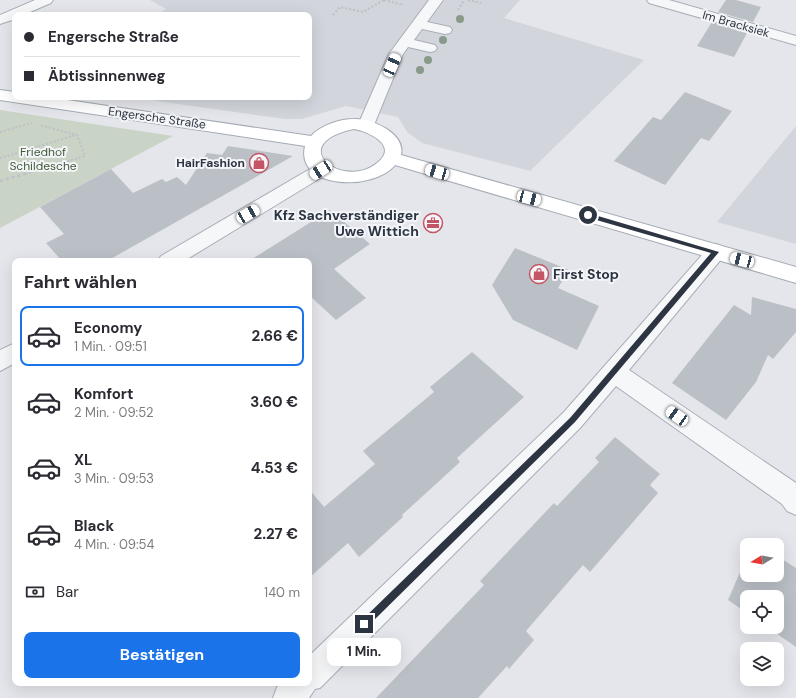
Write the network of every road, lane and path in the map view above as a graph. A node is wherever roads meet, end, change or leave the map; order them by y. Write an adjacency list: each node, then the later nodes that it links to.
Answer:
1 (46, 0): 8 (street)
2 (383, 0): 7 (path); 10 (path)
3 (436, 0): 12 (street)
4 (468, 0): 6 (path)
5 (654, 0): 14 (street, Im Bracksiek)
6 (481, 3)
7 (406, 5)
8 (18, 12)
9 (12, 15): 11 (street)
10 (333, 15)
11 (0, 20)
12 (418, 24): 13 (street); 15 (street)
13 (445, 30)
14 (796, 41)
15 (405, 42): 16 (street); 22 (street)
16 (430, 48)
17 (0, 95): 18 (main road, Engersche Straße)
18 (12, 97)
19 (33, 100): 25 (main road, Engersche Straße)
20 (26, 122): 21 (path)
21 (33, 123): 23 (path); 24 (path)
22 (366, 125): 25 (main road); 27 (main road)
23 (0, 132)
24 (77, 135): 26 (path); 29 (path)
25 (314, 142): 28 (main road)
26 (0, 158)
27 (391, 158): 28 (main road); 30 (main road)
28 (321, 170): 31 (street)
29 (0, 181)
30 (716, 252): 32 (main road); 35 (street)
31 (173, 258)
32 (796, 275)
33 (12, 354): 34 (street)
34 (0, 361)
35 (614, 372): 36 (street); 37 (street)
36 (796, 502)
37 (312, 674)
38 (300, 686): 39 (street)
39 (288, 698)

